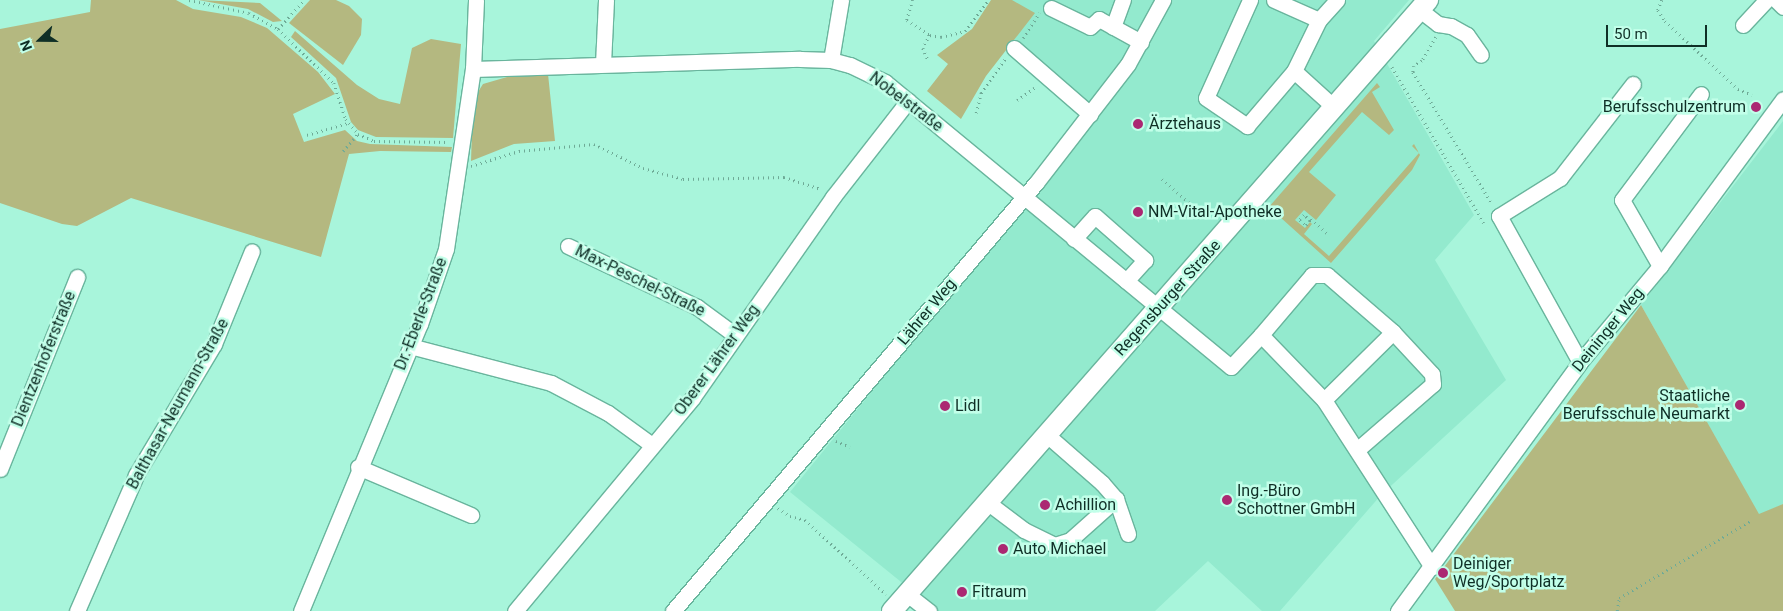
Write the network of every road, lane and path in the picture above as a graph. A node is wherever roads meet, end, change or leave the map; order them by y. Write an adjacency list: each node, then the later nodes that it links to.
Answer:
1 (189, 0): 22 (path)
2 (304, 0): 22 (path)
3 (476, 0): 32 (street, Dr.-Eberle-Straße)
4 (606, 0): 31 (street)
5 (841, 0): 28 (street)
6 (913, 0): 24 (path)
7 (988, 0): 24 (path)
8 (1123, 0): 21 (street)
9 (1163, 0): 25 (street, Lährer Weg)
10 (1250, 0): 33 (street)
11 (1274, 0): 19 (street)
12 (1337, 0): 19 (street)
13 (1662, 0): 37 (path)
14 (1766, 0): 20 (street)
15 (1776, 0): 17 (street)
16 (1424, 5): 27 (street); 41 (main road, Regensburger Straße)
17 (1783, 7)
18 (1051, 8): 21 (street)
19 (1319, 20): 33 (street)
20 (1743, 25)
21 (1113, 27): 25 (street)
22 (278, 29): 43 (path)
23 (1438, 34): 53 (path)
24 (930, 35): 29 (path)
25 (1141, 42): 42 (street, Lährer Weg)
26 (1014, 48): 34 (street)
27 (1481, 55)
28 (831, 60): 31 (street, Nobelstraße); 40 (street, Nobelstraße)
29 (928, 60)
30 (1388, 61): 55 (path)
31 (603, 64): 32 (street, Nobelstraße)
32 (473, 69): 46 (street, Dr.-Eberle-Straße)
33 (1294, 71): 41 (street)
34 (1046, 76): 39 (path); 42 (street)
35 (1633, 84): 53 (street)
36 (1701, 94): 60 (street)
37 (1752, 95)
38 (1783, 99): 60 (street, Deininger Weg)
39 (1018, 100)
40 (908, 101): 50 (street, Oberer Lährer Weg); 51 (street, Nobelstraße)
41 (1335, 108): 63 (main road, Regensburger Straße)
42 (1090, 114): 51 (street, Lährer Weg)
43 (348, 123): 44 (path); 45 (path)
44 (358, 134): 46 (path); 47 (path)
45 (307, 135)
46 (463, 142): 48 (street, Dr.-Eberle-Straße)
47 (343, 151)
48 (460, 167): 50 (path); 67 (street, Dr.-Eberle-Straße)
49 (1162, 180): 52 (path)
50 (833, 197): 65 (street, Oberer Lährer Weg)
51 (1024, 198): 57 (street, Nobelstraße); 76 (street, Lährer Weg)
52 (1192, 205)
53 (1499, 216): 68 (street)
54 (1310, 221): 56 (path)
55 (1484, 223)
56 (1328, 234)
57 (1074, 239): 62 (street, Nobelstraße); 62 (street)
58 (568, 246): 65 (street, Max-Peschel-Straße)
59 (252, 251): 83 (street, Balthasar-Neumann-Straße)
60 (1660, 266): 68 (street, Deininger Weg)
61 (77, 277): 74 (street, Dientzenhoferstraße)
62 (1126, 281): 63 (street, Nobelstraße)
63 (1160, 307): 66 (street, Nobelstraße); 70 (main road, Regensburger Straße)
64 (1393, 332): 66 (street); 69 (street); 72 (street)
65 (735, 335): 71 (street, Oberer Lährer Weg)
66 (1260, 335): 69 (street)
67 (410, 346): 71 (street); 73 (street, Dr.-Eberle-Straße)
68 (1580, 362): 81 (street, Deininger Weg)
69 (1324, 400): 72 (street)
70 (1047, 435): 75 (street); 77 (main road, Regensburger Straße)
71 (652, 445): 85 (street, Oberer Lährer Weg)
72 (1358, 449): 81 (street)
73 (358, 467): 78 (street); 84 (street, Dr.-Eberle-Straße)
74 (0, 468)
75 (1116, 499): 77 (street); 80 (street)
76 (770, 500): 82 (path); 86 (street, Lährer Weg)
77 (987, 502): 82 (main road, Regensburger Straße)
78 (471, 515)
79 (1752, 520): 89 (path)
80 (1128, 534)
81 (1432, 567): 88 (street, Deininger Weg)
82 (899, 603): 87 (street)
83 (77, 611)
84 (301, 611)
85 (515, 611)
86 (673, 611)
87 (929, 611)
88 (1398, 611)
89 (1617, 611)

